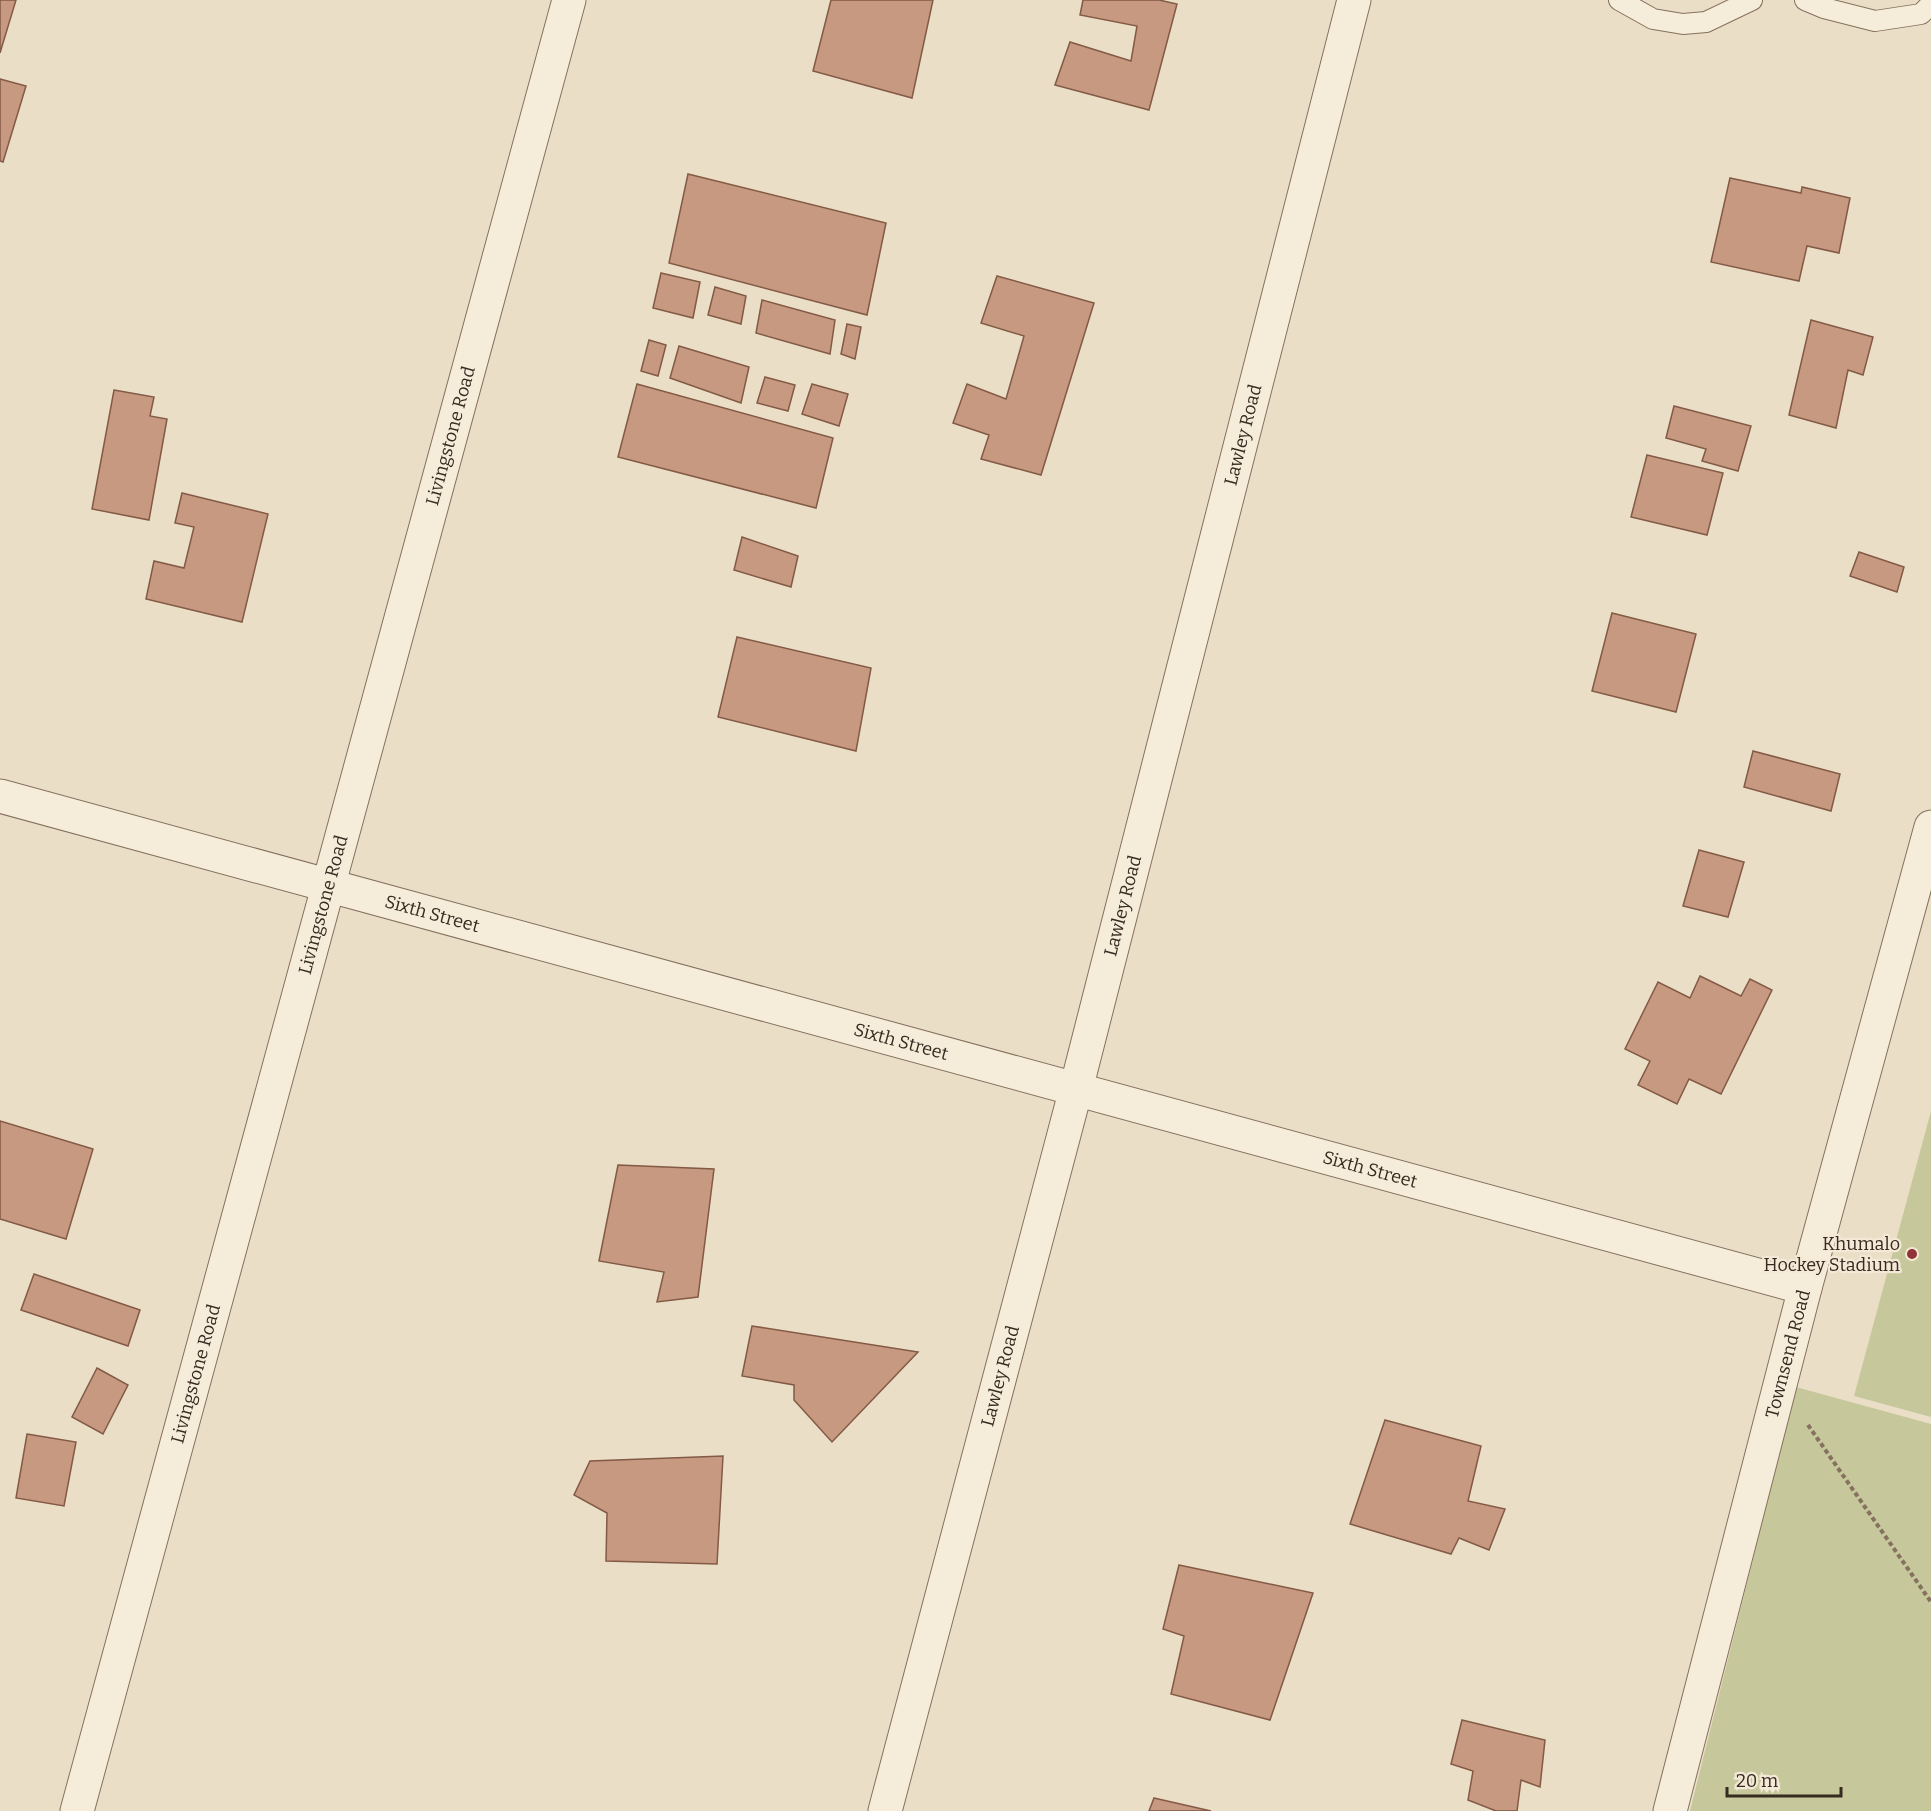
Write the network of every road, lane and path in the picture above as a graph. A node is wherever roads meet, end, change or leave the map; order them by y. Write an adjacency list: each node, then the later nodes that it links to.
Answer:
1 (569, 0): 9 (street, Livingstone Road)
2 (1354, 0): 10 (street, Lawley Road)
3 (1619, 0): 4 (lane)
4 (1752, 0)
5 (1805, 0): 6 (lane)
6 (1931, 4)
7 (0, 796): 9 (street, Sixth Street)
8 (1931, 827): 11 (street, Townsend Road)
9 (329, 885): 10 (street, Sixth Street); 14 (street, Livingstone Road)
10 (1076, 1089): 11 (street, Sixth Street); 15 (street, Lawley Road)
11 (1805, 1288): 12 (street, Townsend Road)
12 (1780, 1385): 13 (path); 16 (street, Townsend Road)
13 (1931, 1602)
14 (77, 1811)
15 (885, 1811)
16 (1670, 1811)

